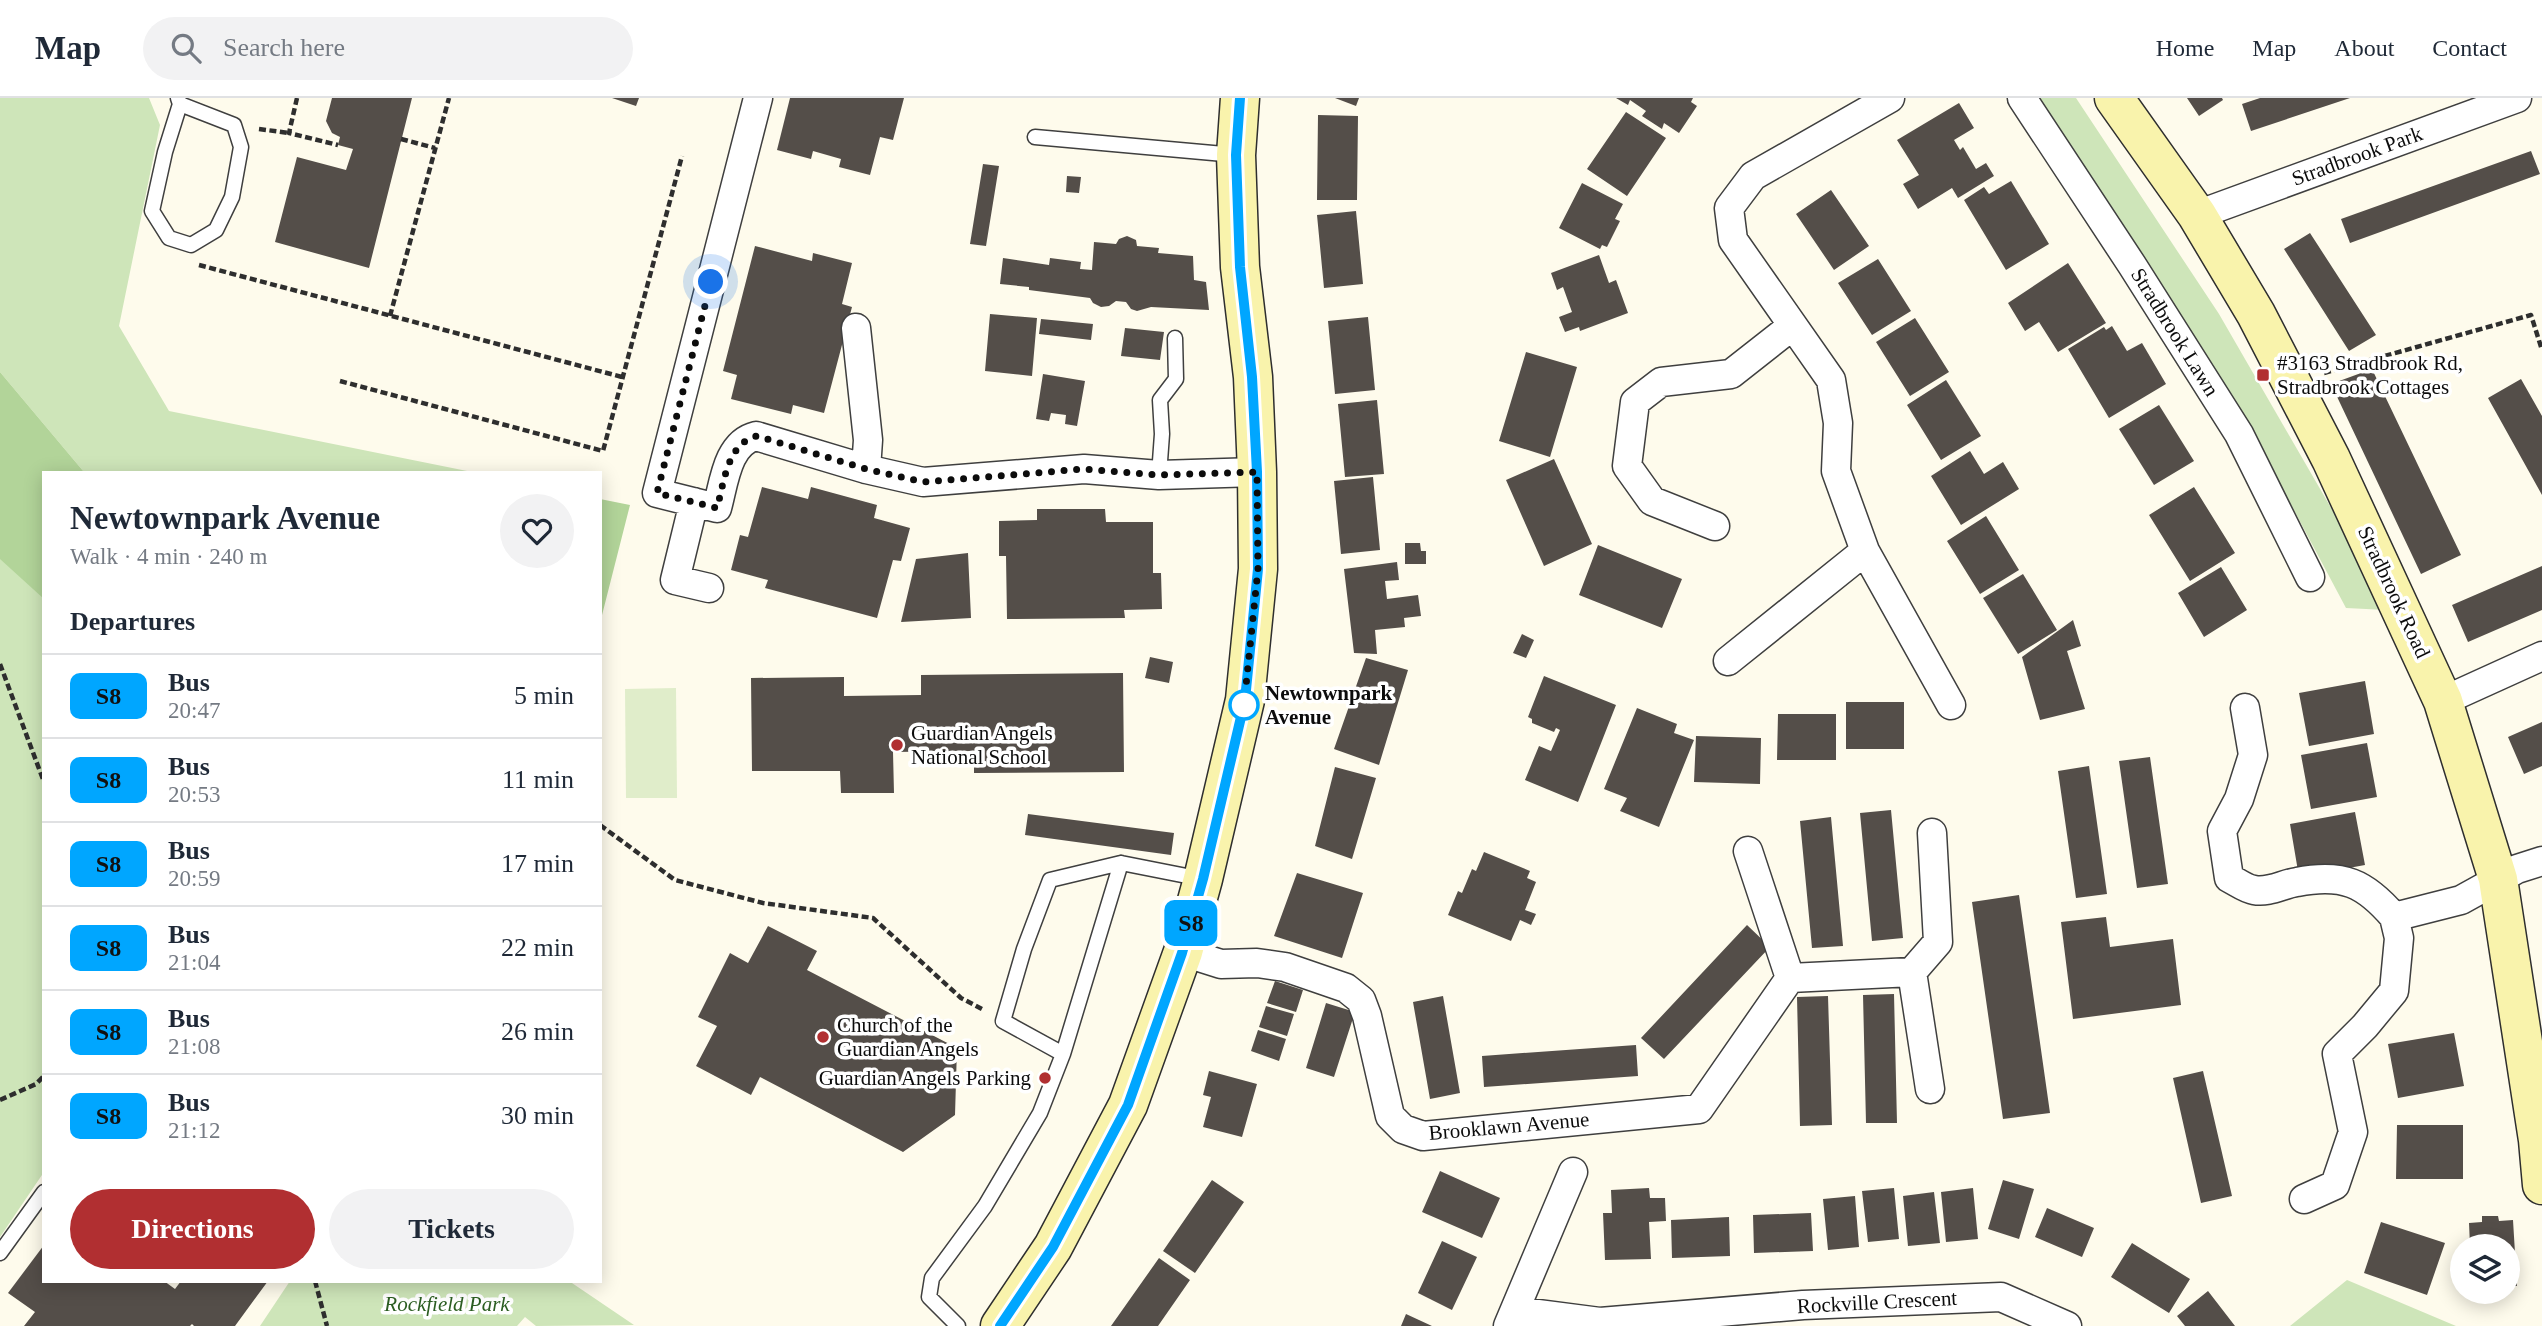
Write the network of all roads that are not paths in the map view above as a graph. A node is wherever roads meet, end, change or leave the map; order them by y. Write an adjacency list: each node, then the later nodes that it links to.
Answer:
1 (758, 98): 17 (street)
2 (1240, 98): 9 (main road)
3 (1890, 98): 11 (street)
4 (2022, 98): 20 (street, Stradbrook Lawn)
5 (2114, 98): 10 (main road, Stradbrook Road)
6 (2517, 98): 10 (street, Stradbrook Park)
7 (179, 101): 7 (lane)
8 (1035, 136): 9 (lane)
9 (1236, 155): 15 (main road)
10 (2197, 215): 24 (main road, Stradbrook Road)
11 (1792, 326): 18 (street); 19 (street)
12 (856, 328): 14 (street)
13 (1175, 338): 16 (lane)
14 (866, 469): 16 (street); 17 (street)
15 (1257, 472): 16 (street); 31 (main road)
16 (1159, 475)
17 (694, 502): 21 (street)
18 (1714, 526)
19 (1865, 551): 23 (street); 25 (street)
20 (2310, 577)
21 (709, 588)
22 (2542, 656): 24 (street)
23 (1728, 661)
24 (2444, 701): 32 (main road, Stradbrook Road)
25 (1951, 705)
26 (2245, 708): 33 (street)
27 (1932, 832): 35 (street)
28 (1748, 851): 36 (street)
29 (2542, 861): 32 (street)
30 (1121, 863): 31 (lane); 37 (lane); 37 (lane)
31 (1203, 879): 34 (main road)
32 (2498, 879): 33 (street); 39 (main road, Stradbrook Road)
33 (2394, 917): 43 (street)
34 (1182, 953): 36 (street, Brooklawn Avenue); 47 (main road)
35 (1912, 972): 36 (street); 38 (street)
36 (1790, 978)
37 (1063, 1054): 46 (lane)
38 (1930, 1089)
39 (2540, 1143): 41 (main road, Stradbrook Road)
40 (1573, 1172): 45 (street)
41 (2542, 1185)
42 (42, 1195): 44 (lane)
43 (2304, 1199)
44 (0, 1252)
45 (1511, 1318): 48 (street, Rockville Crescent)
46 (958, 1326)
47 (1000, 1326)
48 (2067, 1326)

